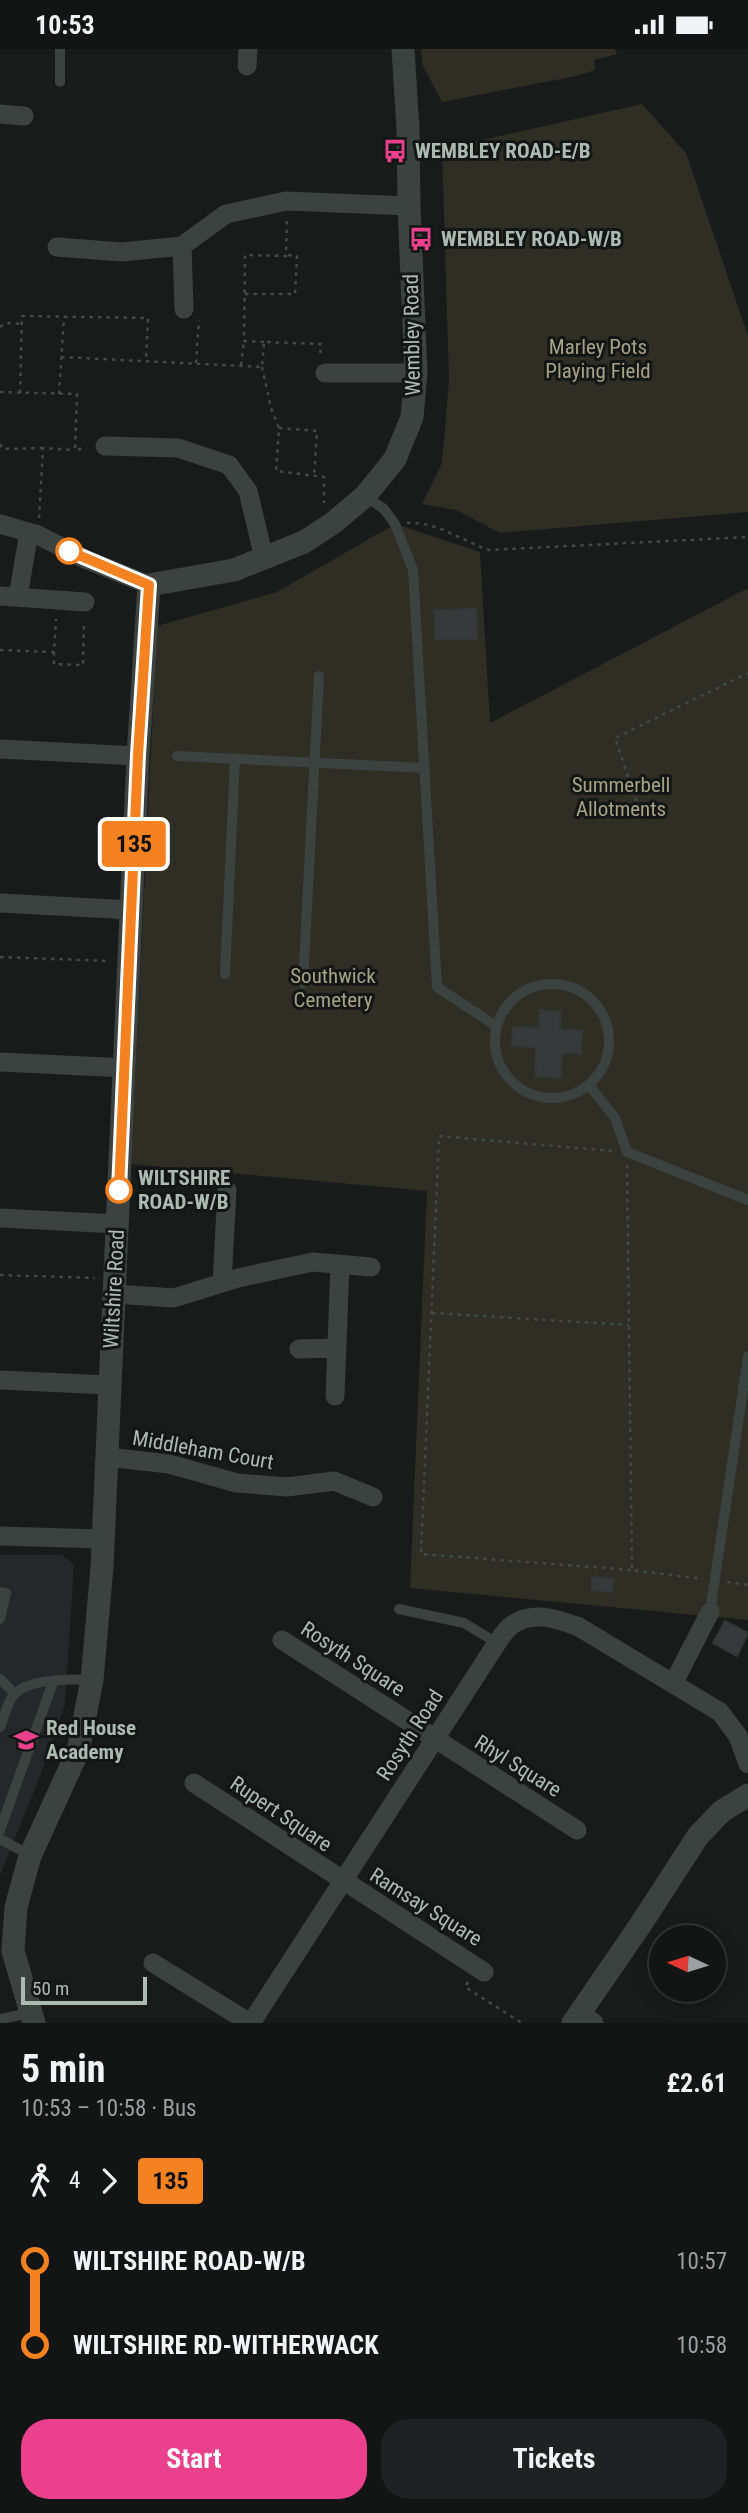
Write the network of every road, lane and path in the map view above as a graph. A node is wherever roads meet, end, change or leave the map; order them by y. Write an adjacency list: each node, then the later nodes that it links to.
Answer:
1 (61, 49): 3 (lane)
2 (403, 49): 7 (street, Wembley Road)
3 (60, 82)
4 (0, 114): 5 (street)
5 (24, 116)
6 (288, 201): 7 (street); 8 (street); 10 (path)
7 (409, 206): 24 (street, Wembley Road)
8 (182, 246): 9 (street); 12 (street)
9 (57, 247)
10 (286, 255): 11 (path); 11 (path)
11 (245, 294): 16 (path)
12 (184, 309): 20 (path)
13 (64, 317): 14 (path); 18 (path); 19 (path)
14 (22, 324): 15 (path); 26 (path)
15 (0, 327)
16 (244, 341): 17 (path); 21 (path)
17 (264, 342): 22 (path); 23 (path)
18 (61, 357): 19 (path); 27 (path)
19 (146, 360): 20 (path)
20 (196, 363): 21 (path)
21 (241, 365): 22 (path)
22 (262, 367): 28 (path)
23 (325, 373): 24 (street)
24 (416, 373): 34 (street, Wembley Road)
25 (0, 392): 26 (path)
26 (20, 393): 27 (path)
27 (59, 394): 32 (path)
28 (279, 428): 33 (path); 33 (path)
29 (0, 444): 31 (path)
30 (105, 446): 32 (path); 40 (street)
31 (43, 448): 32 (path); 38 (path)
32 (75, 450)
33 (314, 475): 35 (path)
34 (365, 496): 35 (street, Wembley Road); 37 (lane)
35 (344, 513): 40 (street, Wembley Road)
36 (0, 524): 38 (street)
37 (395, 524): 39 (path); 54 (lane)
38 (34, 534): 41 (street); 42 (street)
39 (748, 537)
40 (264, 558): 41 (street, Wembley Road)
41 (149, 585): 50 (street, Wiltshire Road)
42 (9, 596): 43 (street)
43 (58, 600): 44 (street); 46 (path)
44 (85, 602): 46 (path)
45 (0, 650): 46 (path)
46 (54, 652)
47 (748, 674): 55 (path)
48 (319, 676): 53 (lane)
49 (0, 749): 50 (street)
50 (138, 755): 57 (street, Wiltshire Road)
51 (177, 756): 52 (lane)
52 (235, 758): 53 (lane); 60 (lane)
53 (315, 763): 54 (lane); 61 (lane)
54 (425, 768): 62 (lane)
55 (639, 809)
56 (0, 903): 57 (street)
57 (132, 910): 59 (street, Wiltshire Road)
58 (0, 957): 59 (path)
59 (130, 962): 64 (street, Wiltshire Road)
60 (225, 974)
61 (303, 983)
62 (496, 1026): 65 (lane); 65 (lane)
63 (0, 1062): 64 (street)
64 (126, 1068): 70 (street, Wiltshire Road)
65 (589, 1085): 66 (lane)
66 (627, 1152): 68 (lane); 76 (path); 77 (path)
67 (227, 1190): 74 (street)
68 (748, 1200)
69 (0, 1218): 70 (street)
70 (117, 1224): 75 (street, Wiltshire Road)
71 (340, 1264): 72 (street); 74 (street); 78 (street)
72 (371, 1267)
73 (0, 1275): 75 (path)
74 (222, 1283): 75 (street)
75 (115, 1287): 82 (street, Wiltshire Road)
76 (432, 1313): 77 (path); 88 (path)
77 (629, 1325): 88 (path)
78 (337, 1348): 79 (street); 83 (street)
79 (299, 1349)
80 (748, 1356): 89 (lane)
81 (0, 1380): 82 (street)
82 (108, 1385): 84 (street, Wiltshire Road)
83 (335, 1397)
84 (107, 1457): 85 (street, Middleham Court); 87 (street, Wiltshire Road)
85 (373, 1497)
86 (0, 1536): 87 (street)
87 (102, 1539): 98 (street, Wiltshire Road)
88 (632, 1570): 89 (path)
89 (714, 1580): 90 (path); 93 (lane)
90 (748, 1584)
91 (0, 1592): 94 (lane)
92 (399, 1609): 96 (lane)
93 (710, 1612): 100 (street)
94 (0, 1619)
95 (282, 1640): 103 (street, Rosyth Square)
96 (497, 1643): 100 (street, Rosyth Road); 103 (street, Rosyth Road)
97 (0, 1679): 101 (lane)
98 (92, 1680): 99 (lane); 110 (street, Wiltshire Road)
99 (53, 1682): 101 (lane); 108 (lane)
100 (673, 1683): 104 (street, Rosyth Road)
101 (15, 1694): 102 (lane)
102 (0, 1727)
103 (435, 1740): 107 (street, Rhyl Square); 111 (street, Rosyth Road)
104 (748, 1764)
105 (194, 1783): 111 (street, Rupert Square)
106 (748, 1795): 116 (street)
107 (576, 1830)
108 (0, 1831)
109 (0, 1839): 110 (lane)
110 (30, 1856): 114 (street, Wiltshire Road)
111 (343, 1882): 113 (street, Ramsay Square); 117 (street, Rosyth Road)
112 (153, 1963): 117 (street)
113 (481, 1969): 118 (path)
114 (32, 2018): 115 (lane)
115 (0, 2019)
116 (582, 2020)
117 (250, 2023)
118 (522, 2023)

